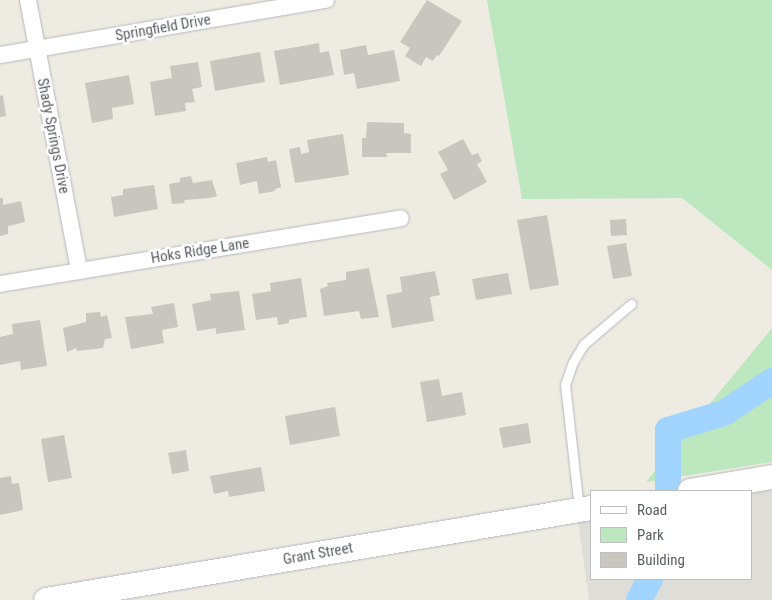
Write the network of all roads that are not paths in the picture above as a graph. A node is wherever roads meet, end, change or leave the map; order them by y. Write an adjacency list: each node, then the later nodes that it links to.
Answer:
1 (28, 0): 3 (street, Shady Springs Drive)
2 (326, 0): 3 (street, Springfield Drive)
3 (36, 49): 4 (street, Springfield Drive); 6 (street, Shady Springs Drive)
4 (0, 55)
5 (400, 218): 6 (street, Hoks Ridge Lane)
6 (79, 271): 7 (street, Hoks Ridge Lane)
7 (0, 284)
8 (631, 304): 11 (lane)
9 (772, 477): 10 (street)
10 (696, 490)
11 (585, 509): 12 (street, Grant Street)
12 (46, 600)

